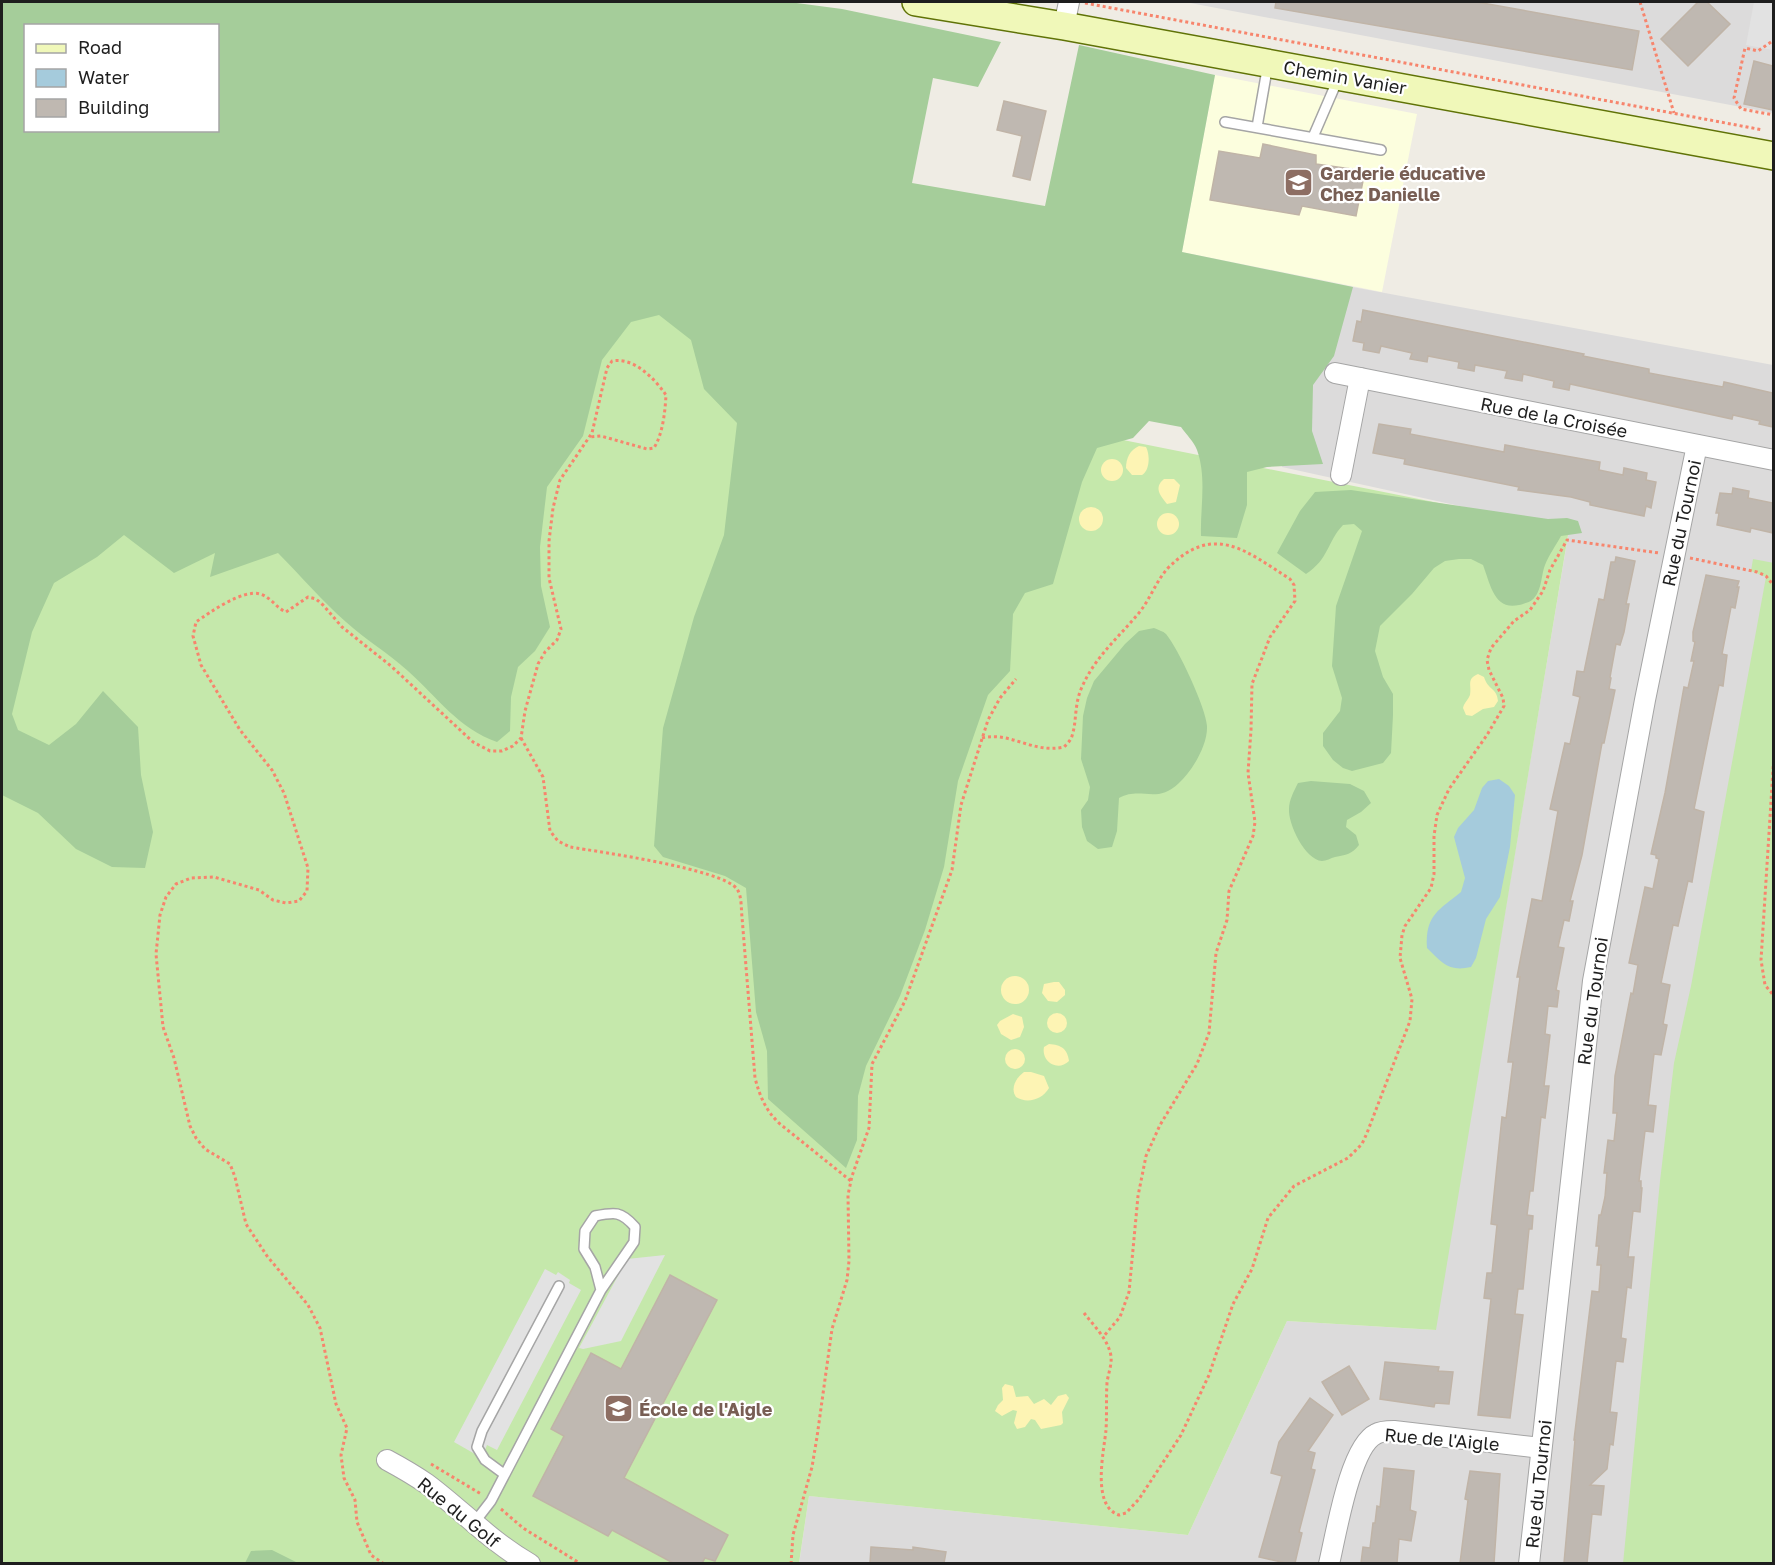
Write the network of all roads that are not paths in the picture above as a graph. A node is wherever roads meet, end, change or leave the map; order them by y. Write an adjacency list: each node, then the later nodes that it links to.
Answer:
1 (916, 2): 2 (main road, Chemin Vanier)
2 (1069, 10): 3 (main road, Chemin Vanier)
3 (1268, 63): 4 (main road, Chemin Vanier); 6 (lane)
4 (1339, 76): 7 (lane); 9 (main road, Chemin Vanier)
5 (1225, 122): 6 (lane)
6 (1257, 127): 7 (lane)
7 (1314, 137): 8 (lane)
8 (1381, 150)
9 (1773, 156)
10 (1335, 373): 11 (street, Rue de la Croisée)
11 (1360, 378): 12 (street, Rue de la Croisée); 14 (street)
12 (1697, 445): 13 (street, Rue de la Croisée); 17 (street, Rue du Tournoi)
13 (1773, 460)
14 (1341, 475)
15 (559, 1286): 19 (lane)
16 (601, 1290): 16 (lane); 19 (lane)
17 (1541, 1448): 22 (street, Rue de l'Aigle); 23 (street, Rue du Tournoi)
18 (387, 1460): 20 (street, Rue du Golf)
19 (504, 1474): 20 (lane)
20 (474, 1523): 21 (street, Rue du Golf)
21 (530, 1563)
22 (1329, 1563)
23 (1529, 1563)

